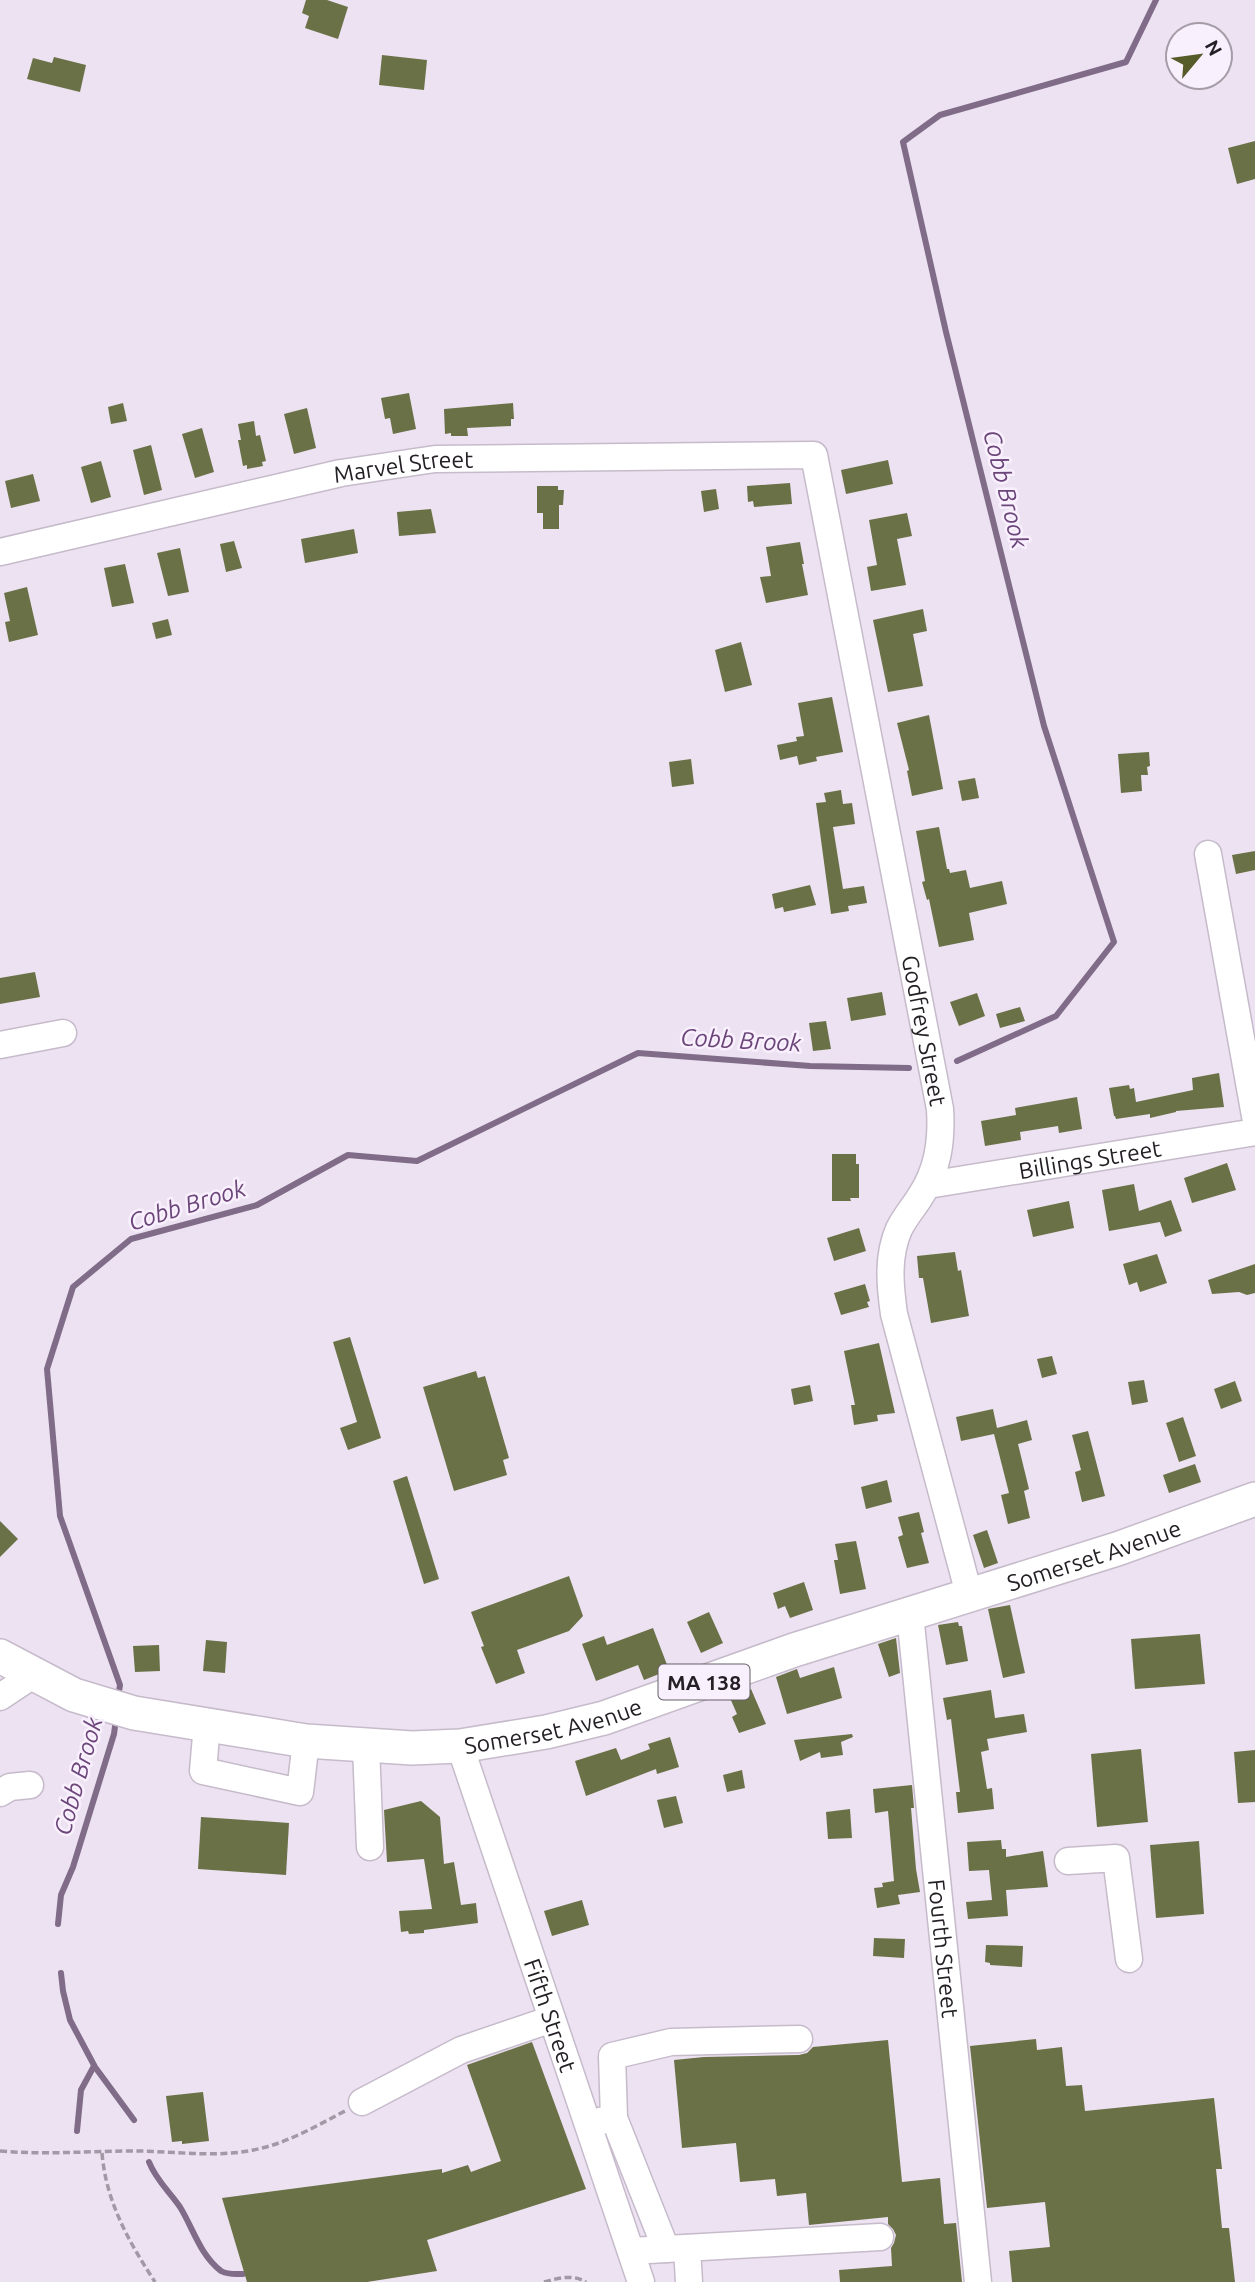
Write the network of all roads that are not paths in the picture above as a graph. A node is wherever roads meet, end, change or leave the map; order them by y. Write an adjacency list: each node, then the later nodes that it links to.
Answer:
1 (814, 455): 2 (street, Marvel Street); 8 (street, Godfrey Street)
2 (0, 552)
3 (1208, 854): 6 (street)
4 (63, 1033): 5 (street)
5 (0, 1045)
6 (1255, 1116)
7 (1255, 1132): 8 (street, Billings Street)
8 (928, 1185): 10 (street, Godfrey Street)
9 (1255, 1500): 10 (main road, Somerset Avenue / MA 138)
10 (969, 1594): 11 (main road, Somerset Avenue / MA 138)
11 (910, 1614): 18 (main road, Somerset Avenue / MA 138); 34 (street, Fourth Street)
12 (0, 1656): 13 (main road, Somerset Avenue / MA 138)
13 (33, 1675): 14 (street); 15 (main road, Somerset Avenue / MA 138)
14 (0, 1697)
15 (207, 1724): 16 (main road, Somerset Avenue / MA 138); 16 (street)
16 (306, 1741): 17 (main road, Somerset Avenue / MA 138)
17 (366, 1746): 18 (main road, Somerset Avenue / MA 138); 21 (street)
18 (460, 1746): 24 (street, Fifth Street)
19 (30, 1785): 20 (street)
20 (0, 1793)
21 (370, 1847)
22 (1068, 1861): 23 (street)
23 (1129, 1959)
24 (552, 2019): 26 (street); 28 (street, Fifth Street)
25 (799, 2039): 27 (street)
26 (362, 2102)
27 (614, 2118): 28 (street); 30 (street)
28 (588, 2125): 31 (street, Fifth Street)
29 (880, 2237): 30 (street)
30 (677, 2249): 31 (street); 33 (street)
31 (631, 2251): 32 (street, Fifth Street)
32 (641, 2282)
33 (689, 2282)
34 (978, 2282)

